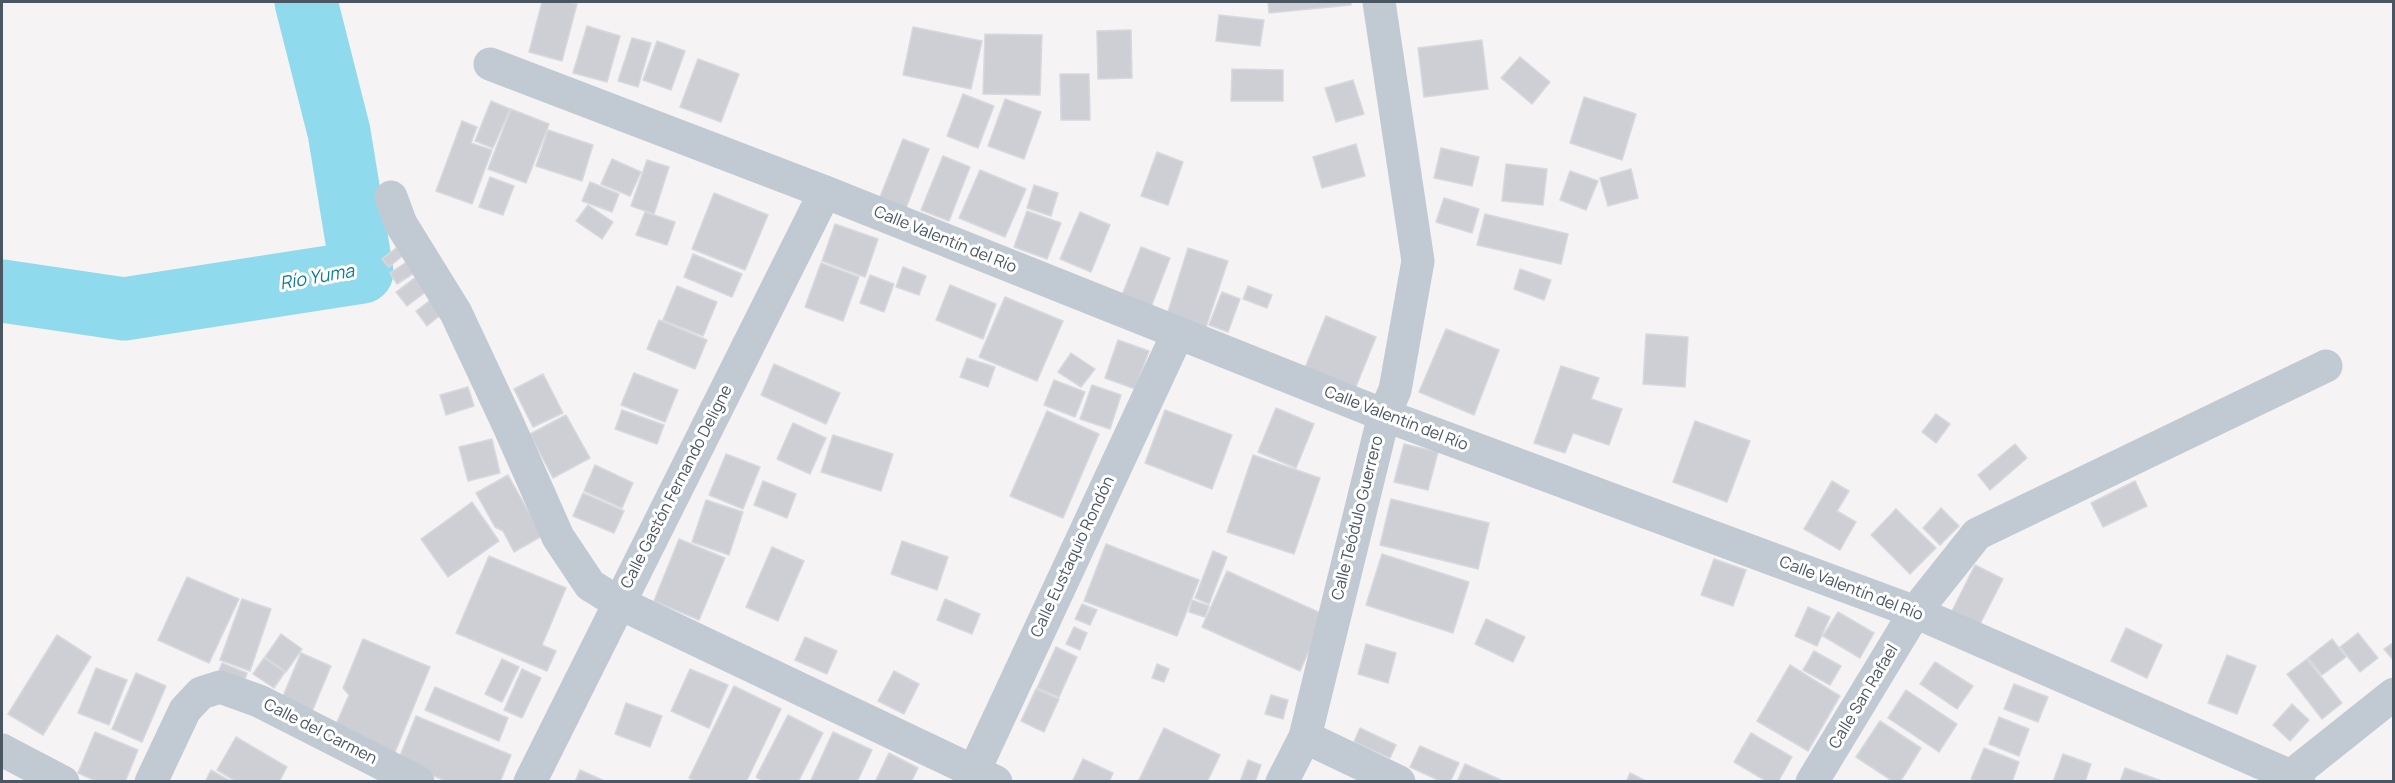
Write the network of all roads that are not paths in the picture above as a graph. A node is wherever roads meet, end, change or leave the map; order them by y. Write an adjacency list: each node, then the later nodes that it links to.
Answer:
1 (1379, 2): 7 (street, Calle Teódulo Guerrero)
2 (490, 64): 3 (street, Calle Valentín del Río)
3 (825, 192): 5 (street, Calle Valentín del Río); 8 (street, Calle Gastón Fernando Deligne)
4 (391, 197): 8 (street)
5 (1178, 333): 7 (street, Calle Valentín del Río); 13 (street, Calle Eustaquio Rondón)
6 (2326, 366): 9 (street, Calle San Rafael)
7 (1384, 415): 9 (street, Calle Valentín del Río); 11 (street, Calle Teódulo Guerrero)
8 (619, 603): 13 (street); 18 (street, Calle Gastón Fernando Deligne)
9 (1915, 612): 14 (street, Calle Valentín del Río); 21 (street, Calle San Rafael)
10 (2394, 693): 14 (street)
11 (1305, 737): 19 (street, Calle Teódulo Guerrero); 20 (street)
12 (2, 750): 15 (street)
13 (980, 778)
14 (2293, 780)
15 (63, 782)
16 (151, 782): 17 (street, Calle del Carmen)
17 (418, 782)
18 (530, 782)
19 (1282, 782)
20 (1399, 782)
21 (1812, 782)

